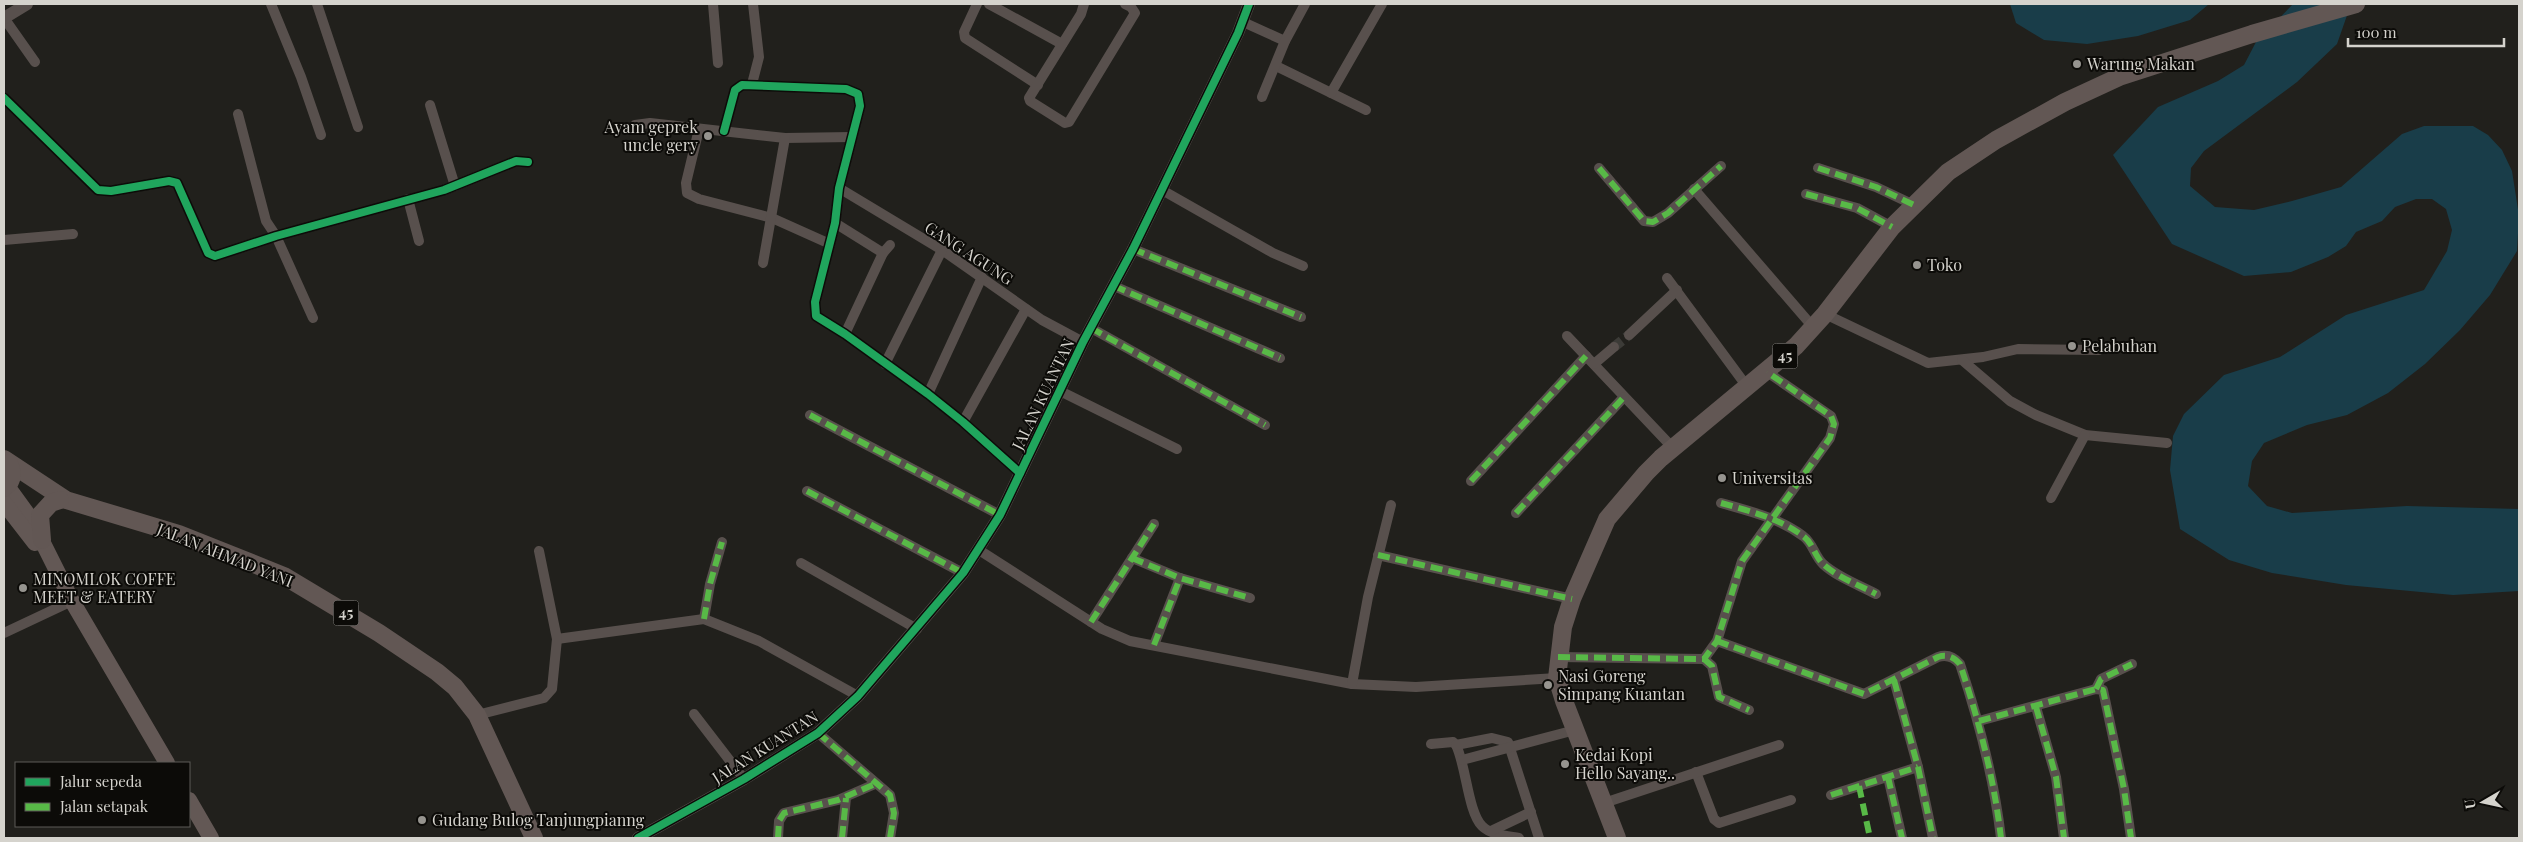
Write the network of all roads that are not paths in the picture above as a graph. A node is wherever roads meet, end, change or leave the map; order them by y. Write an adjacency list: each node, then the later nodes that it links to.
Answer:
1 (27, 4): 14 (street)
2 (271, 4): 33 (street)
3 (317, 4): 30 (street)
4 (713, 4): 19 (street)
5 (753, 4): 21 (street)
6 (978, 4): 22 (street)
7 (989, 4): 17 (street)
8 (1084, 4): 17 (street)
9 (1125, 4): 22 (street)
10 (1249, 4): 15 (street, JALAN KUANTAN)
11 (1305, 4): 16 (street)
12 (1382, 4): 23 (street)
13 (2356, 4): 46 (highway, 45)
14 (4, 18): 18 (street)
15 (1243, 22): 16 (street); 43 (street, JALAN KUANTAN)
16 (1285, 41): 20 (street)
17 (1062, 44): 22 (street)
18 (35, 62)
19 (718, 63)
20 (1276, 66): 23 (street); 24 (street)
21 (752, 84): 32 (street); 34 (street)
22 (1038, 84)
23 (1331, 93): 27 (street)
24 (1262, 97)
25 (4, 98): 51 (street)
26 (430, 105): 40 (street)
27 (1366, 110)
28 (238, 114): 51 (street)
29 (635, 124): 31 (street)
30 (358, 128)
31 (698, 129): 32 (street); 47 (street)
32 (724, 131): 35 (street)
33 (321, 135)
34 (852, 137): 35 (street); 41 (street)
35 (785, 138): 47 (street)
36 (528, 162): 40 (street)
37 (1721, 166): 42 (street)
38 (1599, 168): 42 (street)
39 (1818, 168): 46 (street)
40 (456, 186): 45 (street)
41 (839, 188): 48 (street); 56 (street, GANG AGUNG)
42 (1694, 189): 66 (street)
43 (1162, 190): 55 (street, JALAN KUANTAN); 58 (street)
44 (1806, 194): 49 (street)
45 (408, 199): 51 (street); 53 (street)
46 (1914, 205): 49 (highway, 45)
47 (772, 218): 54 (street); 57 (street)
48 (835, 223): 54 (street); 68 (street)
49 (1892, 227): 66 (highway, 45)
50 (73, 234): 52 (street)
51 (276, 236): 65 (street)
52 (4, 240)
53 (419, 241)
54 (830, 244): 68 (street)
55 (1133, 249): 61 (street, JALAN KUANTAN); 64 (street)
56 (942, 250): 59 (street, GANG AGUNG); 77 (street)
57 (763, 263)
58 (1303, 266)
59 (982, 277): 63 (street, GANG AGUNG); 82 (street)
60 (1667, 278): 62 (street)
61 (1114, 286): 67 (street, JALAN KUANTAN); 75 (street)
62 (1677, 290): 69 (street); 80 (street)
63 (1026, 309): 71 (street, GANG AGUNG); 85 (street)
64 (1301, 317)
65 (313, 318)
66 (1819, 320): 76 (street); 79 (highway, 45)
67 (1091, 328): 71 (street, JALAN KUANTAN); 86 (street)
68 (845, 334): 77 (street)
69 (1629, 335)
70 (1567, 336): 74 (street)
71 (1083, 342): 81 (street, JALAN KUANTAN)
72 (1614, 347): 78 (street)
73 (2099, 350): 76 (street)
74 (1586, 356): 78 (street); 93 (street)
75 (1280, 358)
76 (1962, 360): 87 (street)
77 (885, 364): 82 (street)
78 (1594, 364): 83 (street)
79 (1767, 372): 80 (highway, 45); 102 (street)
80 (1748, 388): 90 (highway, 45)
81 (1060, 391): 89 (street); 92 (street, JALAN KUANTAN)
82 (928, 394): 85 (street)
83 (1624, 397): 90 (street); 100 (street)
84 (810, 415): 101 (street)
85 (963, 422): 92 (street)
86 (1265, 425)
87 (2085, 435): 88 (street); 95 (street)
88 (2168, 443)
89 (1177, 448)
90 (1673, 448): 117 (highway, 45)
91 (6, 467): 96 (highway); 96 (highway); 103 (main road)
92 (1020, 473): 101 (street, JALAN KUANTAN)
93 (1471, 481)
94 (807, 491): 112 (street)
95 (2052, 498)
96 (58, 499): 103 (highway); 105 (highway); 137 (highway, JALAN AHMAD YANI / 45)
97 (4, 503): 114 (main road)
98 (1721, 503): 102 (street)
99 (1391, 505): 109 (street)
100 (1516, 513)
101 (1000, 515): 107 (street, JALAN KUANTAN)
102 (1770, 518): 115 (street); 124 (street)
103 (31, 519): 105 (main road)
104 (1154, 524): 110 (street)
105 (42, 540): 114 (main road)
106 (722, 542): 119 (street)
107 (979, 550): 112 (street, JALAN KUANTAN); 120 (street)
108 (539, 551): 123 (street)
109 (1378, 555): 117 (street); 131 (street)
110 (1132, 558): 113 (street); 120 (street)
111 (801, 563): 121 (street)
112 (963, 573): 121 (street, JALAN KUANTAN)
113 (1180, 578): 116 (street); 125 (street)
114 (62, 582): 118 (main road)
115 (1876, 594)
116 (1250, 598)
117 (1572, 599): 126 (highway, 45)
118 (72, 601): 122 (street); 146 (main road)
119 (704, 619): 123 (street); 133 (street)
120 (1091, 622): 125 (street)
121 (917, 629): 133 (street, JALAN KUANTAN)
122 (4, 633)
123 (558, 639): 137 (street)
124 (1717, 641): 127 (street); 130 (street)
125 (1154, 645): 131 (street)
126 (1558, 657): 127 (street); 129 (highway, 45)
127 (1704, 659): 135 (street)
128 (2132, 664): 132 (street)
129 (1556, 678): 131 (street); 139 (highway, 45)
130 (1894, 680): 138 (street); 147 (street)
131 (1352, 684)
132 (2096, 689): 134 (street); 172 (street)
133 (858, 696): 140 (street, JALAN KUANTAN)
134 (2036, 707): 138 (street); 171 (street)
135 (1749, 710)
136 (694, 714): 150 (street)
137 (477, 715): 160 (highway, JALAN AHMAD YANI / 45)
138 (1979, 720): 170 (street)
139 (1576, 730): 144 (street); 156 (highway, 45)
140 (818, 733): 150 (street, JALAN KUANTAN); 151 (street)
141 (1432, 744): 142 (street)
142 (1456, 745): 144 (street); 145 (street)
143 (1779, 745): 148 (street)
144 (1511, 747): 145 (street); 157 (street)
145 (1462, 760): 158 (street)
146 (166, 762)
147 (1918, 767): 149 (street); 169 (street)
148 (1696, 772): 154 (street); 156 (street)
149 (1888, 777): 152 (street); 168 (street)
150 (744, 779): 161 (street, JALAN KUANTAN)
151 (876, 784): 153 (street); 164 (street)
152 (1831, 795)
153 (846, 798): 162 (street); 163 (street)
154 (1791, 800)
155 (190, 802): 159 (main road)
156 (1604, 803): 167 (highway, 45)
157 (1531, 812): 158 (street); 166 (street)
158 (1491, 832): 165 (street)
159 (211, 838)
160 (534, 838)
161 (638, 838)
162 (778, 838)
163 (842, 838)
164 (890, 838)
165 (1519, 838)
166 (1539, 838)
167 (1617, 838)
168 (1902, 838)
169 (1932, 838)
170 (2001, 838)
171 (2064, 838)
172 (2131, 838)

